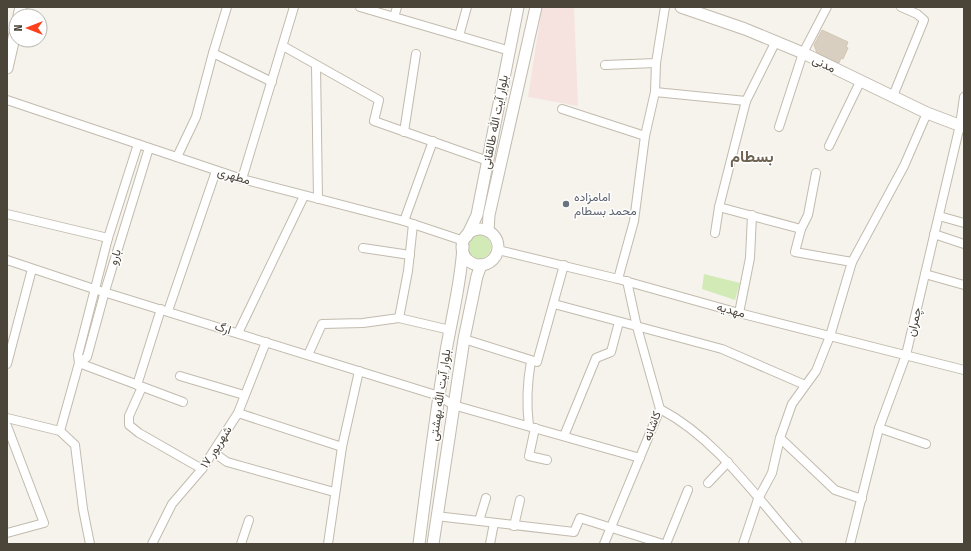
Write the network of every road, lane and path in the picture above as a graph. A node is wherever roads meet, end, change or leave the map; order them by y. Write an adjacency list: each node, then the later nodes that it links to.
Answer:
1 (227, 7): 18 (street)
2 (294, 7): 15 (street)
3 (362, 7): 12 (street)
4 (397, 7): 12 (street)
5 (467, 7): 13 (street)
6 (518, 7): 17 (street, بلوار آیت الله طالقانی)
7 (536, 7): 57 (street, بلوار آیت الله طالقانی)
8 (665, 7): 21 (street)
9 (681, 7): 14 (street, مدنی)
10 (827, 7): 19 (street)
11 (901, 7): 28 (street)
12 (394, 17): 13 (street)
13 (459, 36): 17 (street)
14 (775, 43): 19 (street, مدنی); 31 (street)
15 (284, 46): 22 (street); 25 (street)
16 (12, 48): 24 (street)
17 (510, 51): 43 (street, بلوار آیت الله طالقانی)
18 (213, 53): 25 (street); 42 (street)
19 (803, 53): 26 (street, مدنی); 35 (street)
20 (416, 54): 36 (street)
21 (656, 63): 23 (street); 27 (street)
22 (316, 65): 36 (street); 48 (street)
23 (605, 65)
24 (7, 68)
25 (272, 82): 46 (street)
26 (860, 82): 28 (street, مدنی); 40 (street)
27 (655, 92): 31 (street); 37 (street)
28 (893, 96): 33 (street, مدنی)
29 (964, 97): 34 (street, چمران)
30 (7, 100): 39 (street, مطهری)
31 (746, 101): 49 (street)
32 (562, 109): 37 (street)
33 (927, 113): 34 (street, مدنی); 67 (street)
34 (962, 126): 52 (street, چمران)
35 (778, 127)
36 (404, 132): 38 (street)
37 (645, 136): 72 (street)
38 (433, 141): 43 (street); 53 (street)
39 (138, 144): 41 (street, مطهری); 60 (street, بارو)
40 (829, 146)
41 (149, 148): 42 (street, مطهری); 76 (street, بارو)
42 (177, 157): 44 (street, مطهری)
43 (488, 161): 61 (street, بلوار آیت الله طالقانی)
44 (216, 171): 46 (street, مطهری); 78 (street)
45 (816, 173): 56 (street)
46 (242, 179): 47 (street, مطهری)
47 (304, 196): 48 (street, مطهری); 84 (street)
48 (318, 199): 53 (street, مطهری)
49 (719, 207): 51 (street); 58 (street)
50 (7, 214): 60 (street)
51 (752, 215): 56 (street); 79 (street)
52 (939, 216): 54 (street); 59 (street, چمران)
53 (404, 221): 55 (street, مطهری)
54 (964, 223)
55 (413, 224): 61 (street, مطهری); 65 (street)
56 (801, 229): 67 (street)
57 (488, 231): 61 (street); 64 (street)
58 (715, 233)
59 (934, 234): 62 (street); 71 (street, چمران)
60 (108, 238): 75 (street, بارو)
61 (464, 241): 68 (street); 83 (street, بلوار آیت الله بهشتی)
62 (964, 244)
63 (363, 248): 65 (street)
64 (498, 250): 68 (street); 69 (street, مهدیه)
65 (410, 255): 80 (street)
66 (7, 260): 70 (street, ارگ)
67 (852, 262): 85 (street)
68 (481, 264): 86 (street, بلوار آیت الله بهشتی)
69 (564, 266): 72 (street, مهدیه); 77 (street)
70 (32, 269): 75 (street, ارگ); 92 (street)
71 (925, 274): 74 (street); 89 (street, چمران)
72 (618, 279): 73 (street, مهدیه)
73 (627, 281): 79 (street, مهدیه); 82 (street, کاشانه)
74 (964, 285)
75 (94, 289): 76 (street, ارگ); 91 (street, بارو)
76 (104, 291): 78 (street, ارگ); 91 (street, بارو)
77 (554, 304): 81 (street); 90 (street)
78 (165, 310): 84 (street, ارگ); 97 (street)
79 (740, 312): 85 (street, مهدیه)
80 (399, 318): 83 (street); 88 (street)
81 (619, 322): 82 (street); 109 (street)
82 (637, 327): 96 (street); 102 (street, کاشانه)
83 (450, 330): 99 (street, بلوار آیت الله بهشتی)
84 (238, 333): 87 (street, ارگ)
85 (830, 336): 89 (street, مهدیه); 96 (street)
86 (464, 340): 90 (street); 101 (street, بلوار آیت الله بهشتی)
87 (266, 342): 88 (street, ارگ); 98 (street, ۱۷ شهریور)
88 (308, 355): 94 (street, ارگ)
89 (906, 355): 93 (street, مهدیه); 107 (street, چمران)
90 (531, 361): 106 (street)
91 (79, 363): 97 (street); 108 (street, بارو)
92 (7, 364)
93 (964, 370)
94 (358, 371): 99 (street, ارگ); 112 (street)
95 (180, 376): 98 (street)
96 (805, 385): 110 (street)
97 (139, 386): 100 (street); 117 (street)
98 (244, 395): 103 (street, ۱۷ شهریور)
99 (439, 396): 101 (street, ارگ); 136 (street, بلوار آیت الله بهشتی)
100 (183, 402)
101 (453, 405): 106 (street, ارگ); 125 (street, بلوار آیت الله بهشتی)
102 (660, 409): 114 (street, کاشانه); 116 (street)
103 (238, 413): 112 (street); 113 (street, ۱۷ شهریور)
104 (7, 418): 108 (street)
105 (7, 426): 131 (street)
106 (532, 427): 109 (street, ارگ); 115 (street)
107 (879, 428): 111 (street); 123 (street, چمران)
108 (60, 431): 132 (street)
109 (564, 436): 114 (street, ارگ)
110 (780, 438): 122 (street); 123 (street)
111 (926, 444)
112 (342, 447): 120 (street)
113 (213, 452): 117 (street, ۱۷ شهریور); 120 (street)
114 (640, 458): 130 (street, کاشانه)
115 (547, 460)
116 (728, 462): 118 (street); 122 (street)
117 (202, 469): 133 (street, ۱۷ شهریور)
118 (708, 483)
119 (688, 490): 141 (street)
120 (334, 492): 135 (street)
121 (486, 498): 127 (street)
122 (758, 499): 142 (street); 143 (street)
123 (862, 499): 144 (street, چمران)
124 (520, 500): 129 (street)
125 (436, 516): 127 (street); 137 (street, بلوار آیت الله بهشتی)
126 (249, 520): 134 (street)
127 (479, 521): 128 (street)
128 (494, 523): 129 (street); 138 (street)
129 (514, 526): 130 (street)
130 (611, 528): 139 (street, کاشانه); 140 (street)
131 (7, 533)
132 (90, 544)
133 (152, 544)
134 (241, 544)
135 (328, 544)
136 (419, 544)
137 (433, 544)
138 (490, 544)
139 (604, 544)
140 (663, 544)
141 (666, 544)
142 (743, 544)
143 (798, 544)
144 (850, 544)

